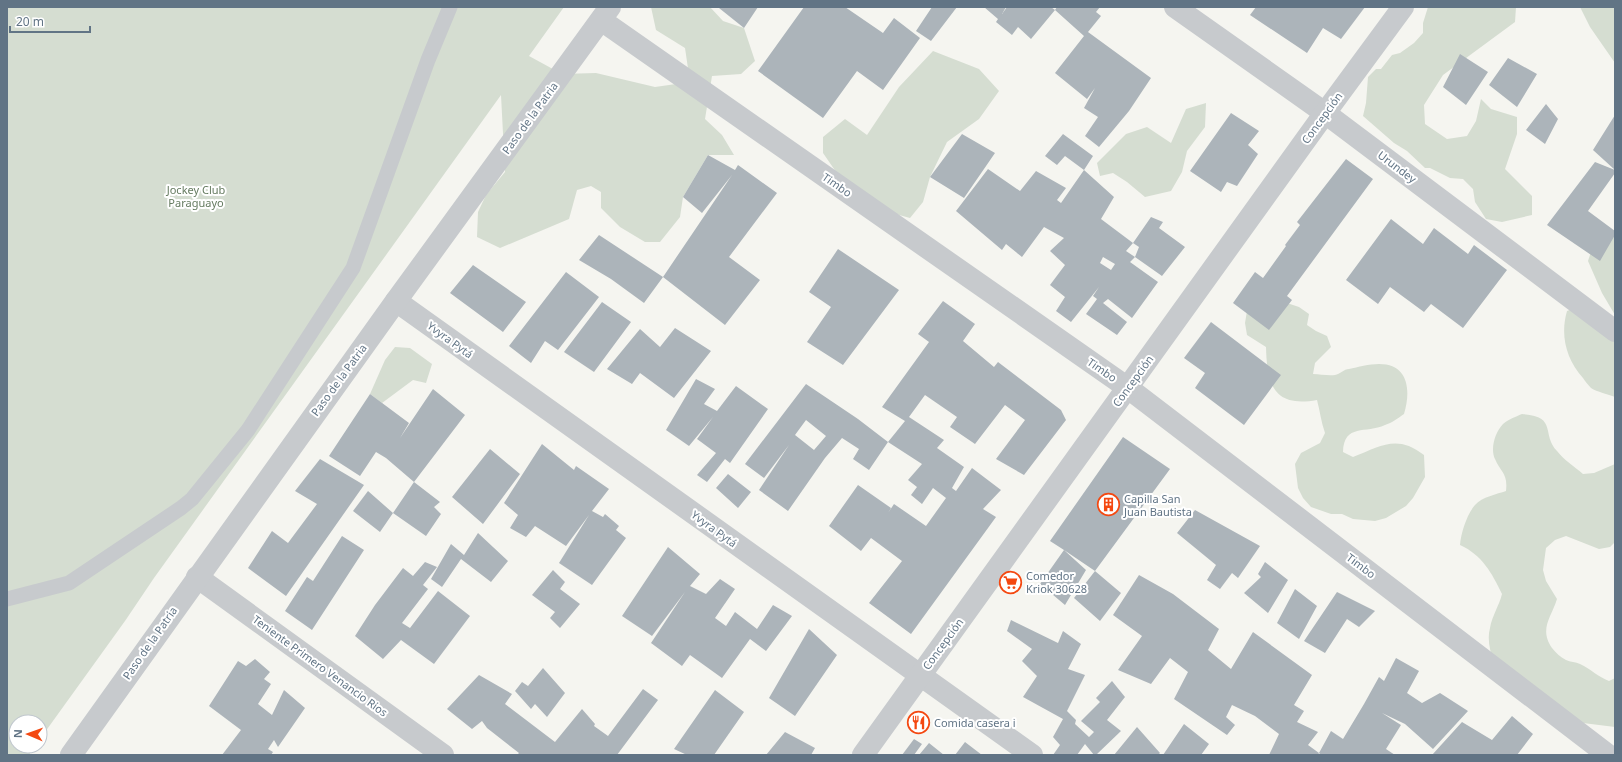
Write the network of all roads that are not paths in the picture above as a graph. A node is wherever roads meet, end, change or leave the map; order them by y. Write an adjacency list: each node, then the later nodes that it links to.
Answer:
1 (450, 7): 10 (lane)
2 (1175, 7): 5 (street, Urundey)
3 (1403, 7): 5 (street, Concepción)
4 (606, 14): 6 (street, Paso de la Patria); 8 (street, Timbo)
5 (1325, 113): 7 (street, Urundey); 8 (street, Concepción)
6 (396, 301): 9 (street, Paso de la Patria); 11 (street, Yvyra Pytá)
7 (1615, 331)
8 (1128, 388): 11 (street, Concepción); 16 (street, Timbo)
9 (197, 577): 12 (street, Paso de la Patria); 13 (street, Teniente Primero Venancio Rios)
10 (7, 599)
11 (920, 676): 14 (street, Concepción); 15 (street, Yvyra Pytá)
12 (70, 755)
13 (443, 755)
14 (863, 755)
15 (1032, 755)
16 (1608, 755)

